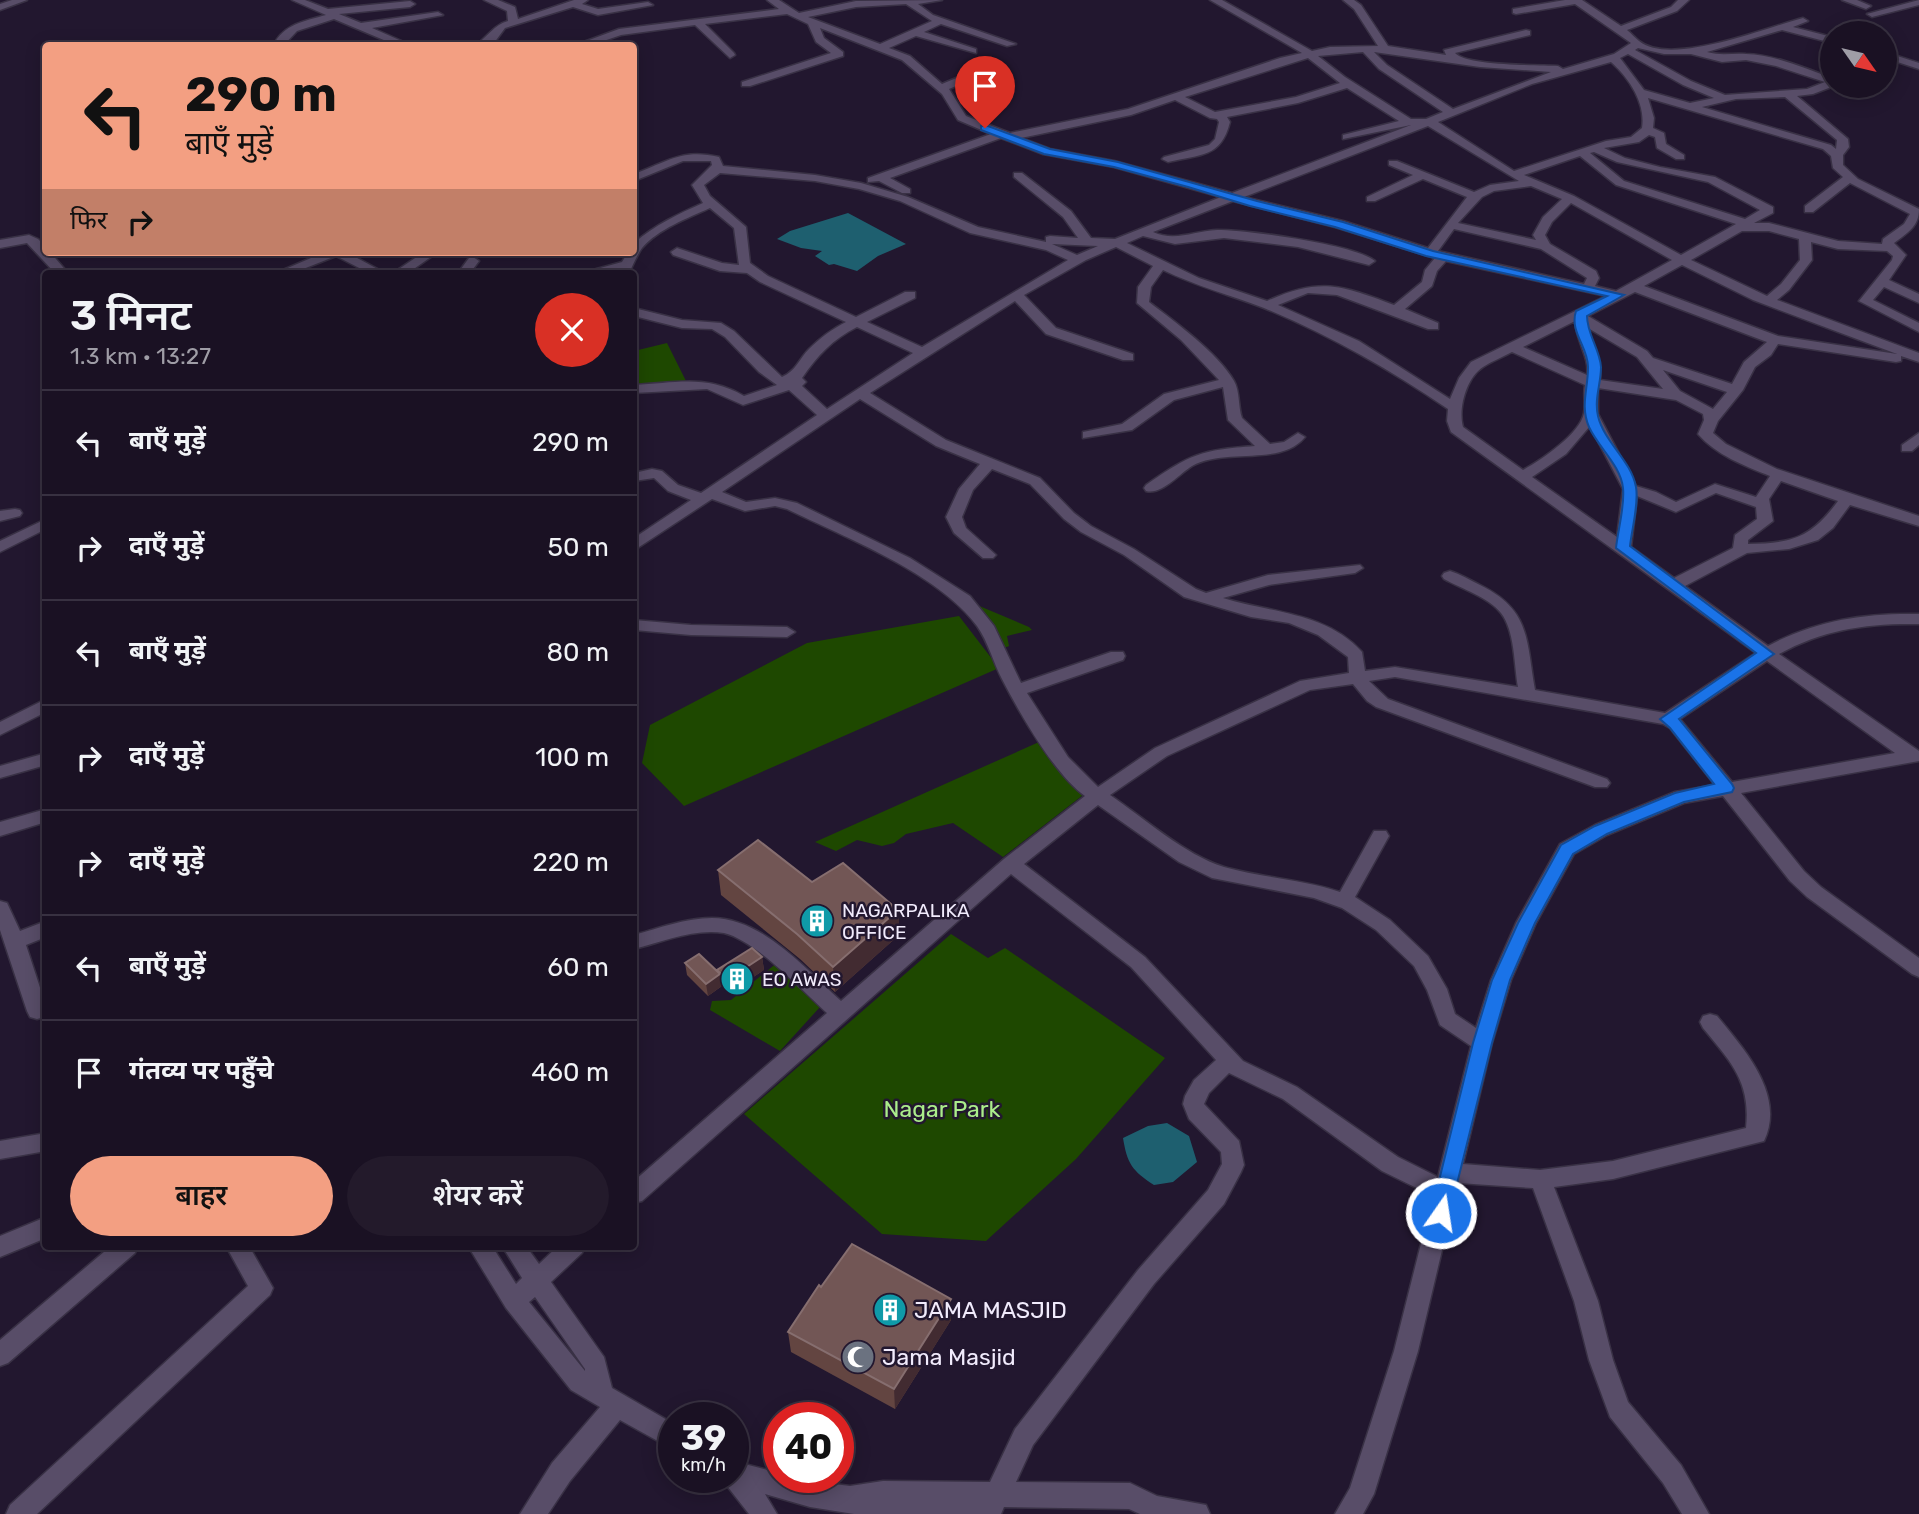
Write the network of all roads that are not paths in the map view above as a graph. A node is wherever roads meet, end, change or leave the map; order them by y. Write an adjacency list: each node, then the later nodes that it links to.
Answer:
1 (22, 0): 17 (street)
2 (297, 0): 21 (street)
3 (489, 0): 24 (street)
4 (772, 0): 20 (street)
5 (937, 0): 13 (street)
6 (1215, 0): 48 (street)
7 (1348, 0): 45 (street)
8 (1576, 0): 19 (street); 32 (street)
9 (1655, 0): 18 (street)
10 (1684, 0): 18 (street)
11 (1847, 0): 14 (street)
12 (577, 2): 15 (street); 24 (street)
13 (909, 2): 20 (street); 23 (street)
14 (1919, 2)
15 (646, 3): 30 (street)
16 (410, 4): 21 (street)
17 (0, 7)
18 (1674, 9): 32 (street)
19 (1516, 11)
20 (792, 13): 26 (street); 27 (street)
21 (330, 15): 28 (street); 37 (street)
22 (438, 15): 28 (street)
23 (940, 21): 29 (street); 33 (street)
24 (513, 22): 39 (street)
25 (1803, 22): 31 (street)
26 (698, 23): 30 (street); 49 (street)
27 (813, 23): 43 (street); 58 (street)
28 (362, 26): 38 (street)
29 (956, 26): 36 (street); 41 (street)
30 (664, 27): 40 (street)
31 (1781, 27): 35 (street); 47 (street)
32 (1619, 30): 42 (street)
33 (915, 32): 36 (street); 43 (street)
34 (1526, 33): 52 (street)
35 (1820, 37)
36 (932, 38): 46 (street)
37 (280, 42)
38 (399, 42)
39 (487, 42)
40 (589, 42)
41 (1011, 44)
42 (1633, 47): 47 (street); 50 (street); 64 (street)
43 (880, 48): 57 (street)
44 (1365, 49): 45 (street); 48 (street); 66 (street)
45 (1385, 49): 52 (street)
46 (972, 51)
47 (1690, 51): 56 (street)
48 (1311, 53): 59 (street); 63 (street)
49 (730, 55)
50 (1613, 58): 55 (street); 61 (street)
51 (1897, 59): 54 (street)
52 (1455, 61): 55 (street)
53 (994, 66): 57 (street)
54 (1919, 66)
55 (1565, 69): 66 (street)
56 (1820, 78)
57 (936, 83): 71 (street)
58 (746, 84)
59 (1348, 84): 67 (street); 68 (street)
60 (1820, 87): 62 (street)
61 (1643, 93): 65 (street); 70 (street)
62 (1787, 94): 64 (street); 74 (street)
63 (1177, 97): 67 (street); 71 (street)
64 (1724, 98): 65 (street)
65 (1689, 107): 74 (street)
66 (1453, 114): 69 (street)
67 (1220, 116): 76 (street)
68 (1408, 122): 69 (street); 72 (street)
69 (1431, 123): 80 (street); 87 (street)
70 (1647, 130): 73 (street); 75 (street)
71 (1005, 135): 84 (street); 87 (street)
72 (1347, 137)
73 (1589, 150): 80 (street); 94 (street); 94 (street)
74 (1837, 155): 83 (street)
75 (1680, 157)
76 (1168, 159)
77 (1393, 163): 82 (street)
78 (714, 171): 81 (street); 84 (street); 90 (street)
79 (1018, 174): 100 (street)
80 (1513, 175): 85 (street)
81 (637, 176)
82 (1420, 176): 86 (street); 89 (street)
83 (1849, 178): 91 (street); 92 (street)
84 (869, 182): 100 (street); 112 (street)
85 (1536, 186): 86 (street); 88 (street)
86 (1474, 196): 93 (street)
87 (1234, 197): 96 (street); 111 (street)
88 (1570, 198): 103 (street); 115 (street)
89 (1371, 199)
90 (710, 204): 99 (street); 117 (street)
91 (1809, 209)
92 (1918, 213): 95 (street)
93 (1451, 225): 103 (street); 111 (street)
94 (1743, 225): 98 (street); 115 (street)
95 (1906, 228): 97 (street); 104 (street)
96 (1145, 233): 101 (street); 114 (street)
97 (1919, 233)
98 (1805, 237): 104 (street); 130 (street)
99 (637, 242)
100 (1088, 243): 101 (street)
101 (1117, 243): 112 (street); 116 (street)
102 (0, 244): 105 (street)
103 (1545, 246): 125 (street)
104 (1890, 248): 123 (street)
105 (42, 251)
106 (677, 252): 117 (street)
107 (47, 256): 118 (street)
108 (326, 256): 119 (street)
109 (344, 256): 120 (street)
110 (426, 256): 121 (street)
111 (1436, 256): 125 (street); 132 (street)
112 (1077, 259): 127 (street)
113 (473, 261): 122 (street)
114 (1369, 261)
115 (1683, 261): 124 (street); 130 (street)
116 (1161, 265): 131 (street); 145 (street)
117 (750, 269): 135 (street)
118 (59, 270)
119 (290, 270)
120 (373, 270)
121 (404, 270)
122 (466, 270)
123 (1882, 281): 129 (street); 137 (street)
124 (1634, 287): 128 (street); 138 (street)
125 (1587, 289): 128 (street)
126 (910, 295): 135 (street)
127 (1016, 295): 140 (street); 141 (street)
128 (1618, 295): 134 (street)
129 (1919, 299)
130 (1768, 301): 142 (street)
131 (1268, 306): 132 (street); 151 (street)
132 (1395, 311): 136 (street)
133 (637, 313): 144 (street)
134 (1582, 316): 139 (street); 143 (street); 146 (street)
135 (856, 321): 140 (street); 144 (street)
136 (1433, 326)
137 (1919, 328)
138 (1775, 340): 142 (street); 148 (street)
139 (1511, 347): 146 (street); 151 (street)
140 (924, 353): 149 (street)
141 (1128, 357)
142 (1919, 360)
143 (1650, 362): 148 (street); 150 (street)
144 (790, 383): 147 (street); 153 (street)
145 (1228, 383): 155 (street); 159 (street)
146 (1592, 383): 150 (street); 152 (street)
147 (637, 389)
148 (1736, 390): 154 (street)
149 (860, 393): 153 (street); 160 (street)
150 (1680, 397): 154 (street)
151 (1455, 408): 163 (street)
152 (1591, 414): 163 (street); 165 (street)
153 (826, 416): 166 (street)
154 (1711, 420): 161 (street)
155 (1088, 435)
156 (1919, 436): 158 (street)
157 (1298, 438): 159 (street)
158 (1907, 448)
159 (1267, 449): 164 (street)
160 (990, 462): 175 (street); 179 (street)
161 (1779, 474): 167 (street); 168 (street)
162 (637, 477): 166 (street)
163 (1521, 477): 173 (street)
164 (1151, 488)
165 (1630, 489): 168 (street); 173 (street)
166 (707, 496): 171 (street); 186 (street)
167 (1847, 499): 169 (street); 174 (street)
168 (1760, 504): 174 (street)
169 (1919, 521)
170 (42, 525): 172 (street)
171 (637, 542)
172 (0, 547)
173 (1623, 548): 178 (street)
174 (1741, 548): 178 (street)
175 (988, 555)
176 (1355, 568): 179 (street)
177 (1450, 576): 187 (street)
178 (1674, 585): 183 (street)
179 (1206, 598): 185 (street)
180 (1919, 620): 183 (street)
181 (637, 625): 182 (street)
182 (788, 632)
183 (1766, 654): 189 (street); 191 (street)
184 (1118, 656): 186 (street)
185 (1357, 677): 187 (street); 194 (street); 196 (street)
186 (1018, 690): 196 (street)
187 (1527, 694): 189 (street)
188 (42, 707): 190 (street)
189 (1668, 719): 195 (street)
190 (0, 729)
191 (1915, 756): 195 (street)
192 (42, 760): 193 (street)
193 (0, 772)
194 (1601, 783)
195 (1726, 788): 206 (street); 210 (street)
196 (1098, 795): 200 (street); 201 (street)
197 (42, 816): 198 (street)
198 (0, 829)
199 (1380, 836): 201 (street)
200 (1010, 864): 208 (street); 211 (street)
201 (1344, 901): 210 (street)
202 (0, 908): 205 (street)
203 (42, 930): 205 (street)
204 (637, 941): 208 (street)
205 (15, 942): 207 (street)
206 (1919, 969)
207 (37, 1010)
208 (841, 1013): 216 (street)
209 (1710, 1022): 214 (street)
210 (1482, 1043): 215 (street)
211 (1230, 1060): 215 (street); 232 (street)
212 (42, 1143): 213 (street)
213 (0, 1150)
214 (1540, 1180): 215 (street); 240 (street)
215 (1449, 1182): 239 (street)
216 (637, 1191)
217 (42, 1229): 218 (street)
218 (0, 1247)
219 (122, 1250): 226 (street)
220 (239, 1250): 234 (street)
221 (482, 1250): 225 (street)
222 (516, 1250): 224 (street)
223 (570, 1250): 224 (street)
224 (536, 1280): 225 (street); 227 (street)
225 (514, 1301): 227 (street)
226 (0, 1355)
227 (609, 1398): 228 (street); 235 (street)
228 (658, 1428)
229 (749, 1477): 231 (street)
230 (749, 1493): 236 (street)
231 (850, 1499): 232 (street); 237 (street)
232 (993, 1504): 233 (street)
233 (1147, 1511): 238 (street)
234 (19, 1514)
235 (533, 1514)
236 (764, 1514)
237 (967, 1514)
238 (1197, 1514)
239 (1348, 1514)
240 (1696, 1514)

